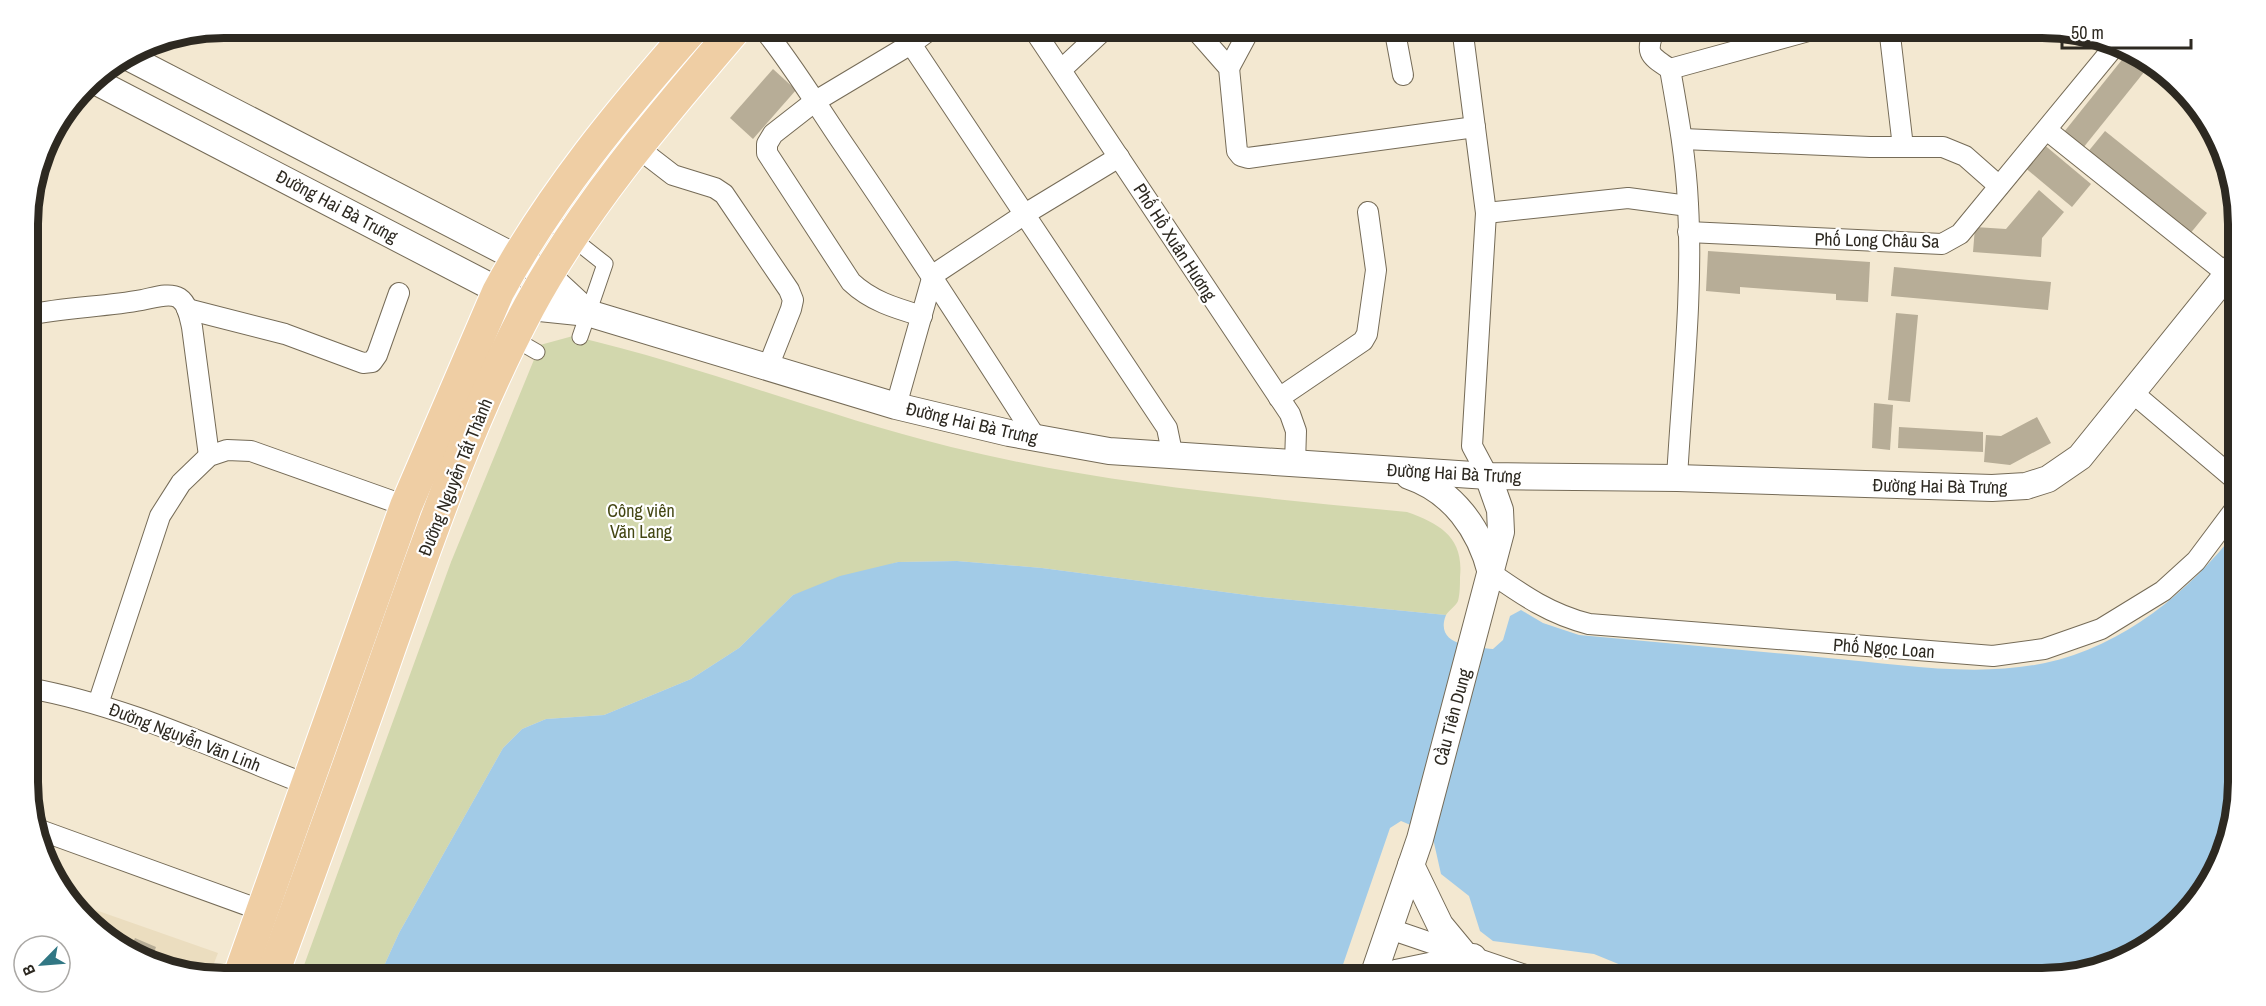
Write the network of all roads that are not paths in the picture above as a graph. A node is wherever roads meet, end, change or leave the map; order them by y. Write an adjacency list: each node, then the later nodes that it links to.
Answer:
1 (684, 38): 34 (main road, Đường Nguyễn Tất Thành)
2 (728, 38): 27 (main road, Đường Nguyễn Tất Thành)
3 (771, 38): 22 (street)
4 (919, 38): 14 (street)
5 (1040, 38): 18 (street, Phố Hồ Xuân Hương)
6 (1095, 38): 18 (street)
7 (1203, 38): 17 (street)
8 (1245, 38): 17 (street)
9 (1396, 38): 20 (street)
10 (1463, 38): 23 (street)
11 (1652, 38): 19 (street)
12 (1783, 38): 19 (street)
13 (1890, 38): 26 (street)
14 (911, 44): 22 (street); 33 (street)
15 (2111, 51): 24 (street, Phố Long Châu Sa)
16 (134, 60): 37 (street, Đường Hai Bà Trưng)
17 (1229, 68): 23 (street)
18 (1062, 69): 28 (street, Phố Hồ Xuân Hương)
19 (1670, 69): 25 (street)
20 (1403, 75)
21 (101, 84): 42 (street, Đường Hai Bà Trưng)
22 (814, 102): 41 (street); 48 (street)
23 (1475, 127): 32 (street)
24 (2048, 131): 29 (street, Phố Long Châu Sa); 38 (street)
25 (1683, 139): 26 (street); 30 (street)
26 (1903, 147): 29 (street)
27 (638, 148): 36 (main road, Đường Nguyễn Tất Thành); 52 (street)
28 (1119, 157): 33 (street); 54 (street, Phố Hồ Xuân Hương)
29 (1999, 186): 35 (street, Phố Long Châu Sa)
30 (1688, 206): 32 (street); 35 (street)
31 (1368, 212): 54 (street)
32 (1486, 213): 62 (street)
33 (1024, 214): 41 (street); 58 (street)
34 (544, 216): 36 (street); 37 (main road, Đường Nguyễn Tất Thành)
35 (1688, 232): 63 (street)
36 (572, 238): 40 (main road, Đường Nguyễn Tất Thành); 47 (street)
37 (517, 258): 40 (street, Đường Hai Bà Trưng); 42 (main road, Đường Nguyễn Tất Thành)
38 (2228, 265)
39 (2228, 273): 53 (street, Đường Hai Bà Trưng)
40 (547, 275): 44 (main road, Đường Nguyễn Tất Thành); 47 (street, Đường Hai Bà Trưng)
41 (933, 275): 48 (street); 56 (street)
42 (498, 292): 44 (street, Đường Hai Bà Trưng); 49 (main road, Đường Nguyễn Tất Thành)
43 (399, 293): 45 (street)
44 (530, 307): 47 (street, Đường Hai Bà Trưng); 51 (main road, Đường Nguyễn Tất Thành)
45 (187, 309): 46 (street); 57 (street)
46 (38, 313)
47 (588, 313): 50 (street); 52 (street, Đường Hai Bà Trưng)
48 (922, 316): 55 (street)
49 (484, 324): 51 (street); 64 (main road, Đường Nguyễn Tất Thành)
50 (580, 337)
51 (525, 345): 70 (main road, Đường Nguyễn Tất Thành)
52 (768, 367): 55 (street, Đường Hai Bà Trưng)
53 (2133, 393): 61 (street); 63 (street, Đường Hai Bà Trưng)
54 (1279, 398): 59 (street, Phố Hồ Xuân Hương)
55 (896, 406): 56 (street, Đường Hai Bà Trưng)
56 (1036, 438): 58 (street, Đường Hai Bà Trưng)
57 (209, 456): 64 (street); 68 (street)
58 (1173, 457): 59 (street, Đường Hai Bà Trưng)
59 (1295, 464): 60 (street, Đường Hai Bà Trưng)
60 (1380, 469): 62 (street, Đường Hai Bà Trưng); 66 (street)
61 (2228, 474)
62 (1488, 476): 63 (street, Đường Hai Bà Trưng); 66 (street, Cầu Tiên Dung)
63 (1677, 478)
64 (406, 506): 69 (main road, Đường Nguyễn Tất Thành)
65 (2228, 518): 66 (street, Phố Ngọc Loan)
66 (1487, 584): 72 (street, Cầu Tiên Dung)
67 (38, 689): 68 (street, Đường Nguyễn Văn Linh)
68 (98, 704): 69 (street, Đường Nguyễn Văn Linh)
69 (308, 785): 70 (street, Đường Nguyễn Văn Linh); 73 (main road, Đường Nguyễn Tất Thành)
70 (338, 796): 77 (main road, Đường Nguyễn Tất Thành)
71 (44, 831): 73 (street)
72 (1411, 865): 74 (street, Cầu Tiên Dung); 75 (street)
73 (263, 911): 76 (main road, Đường Nguyễn Tất Thành)
74 (1390, 928): 75 (street); 78 (street, Cầu Tiên Dung)
75 (1468, 955): 79 (street); 80 (street)
76 (242, 968)
77 (275, 968)
78 (1376, 968)
79 (1416, 968)
80 (1505, 968)

